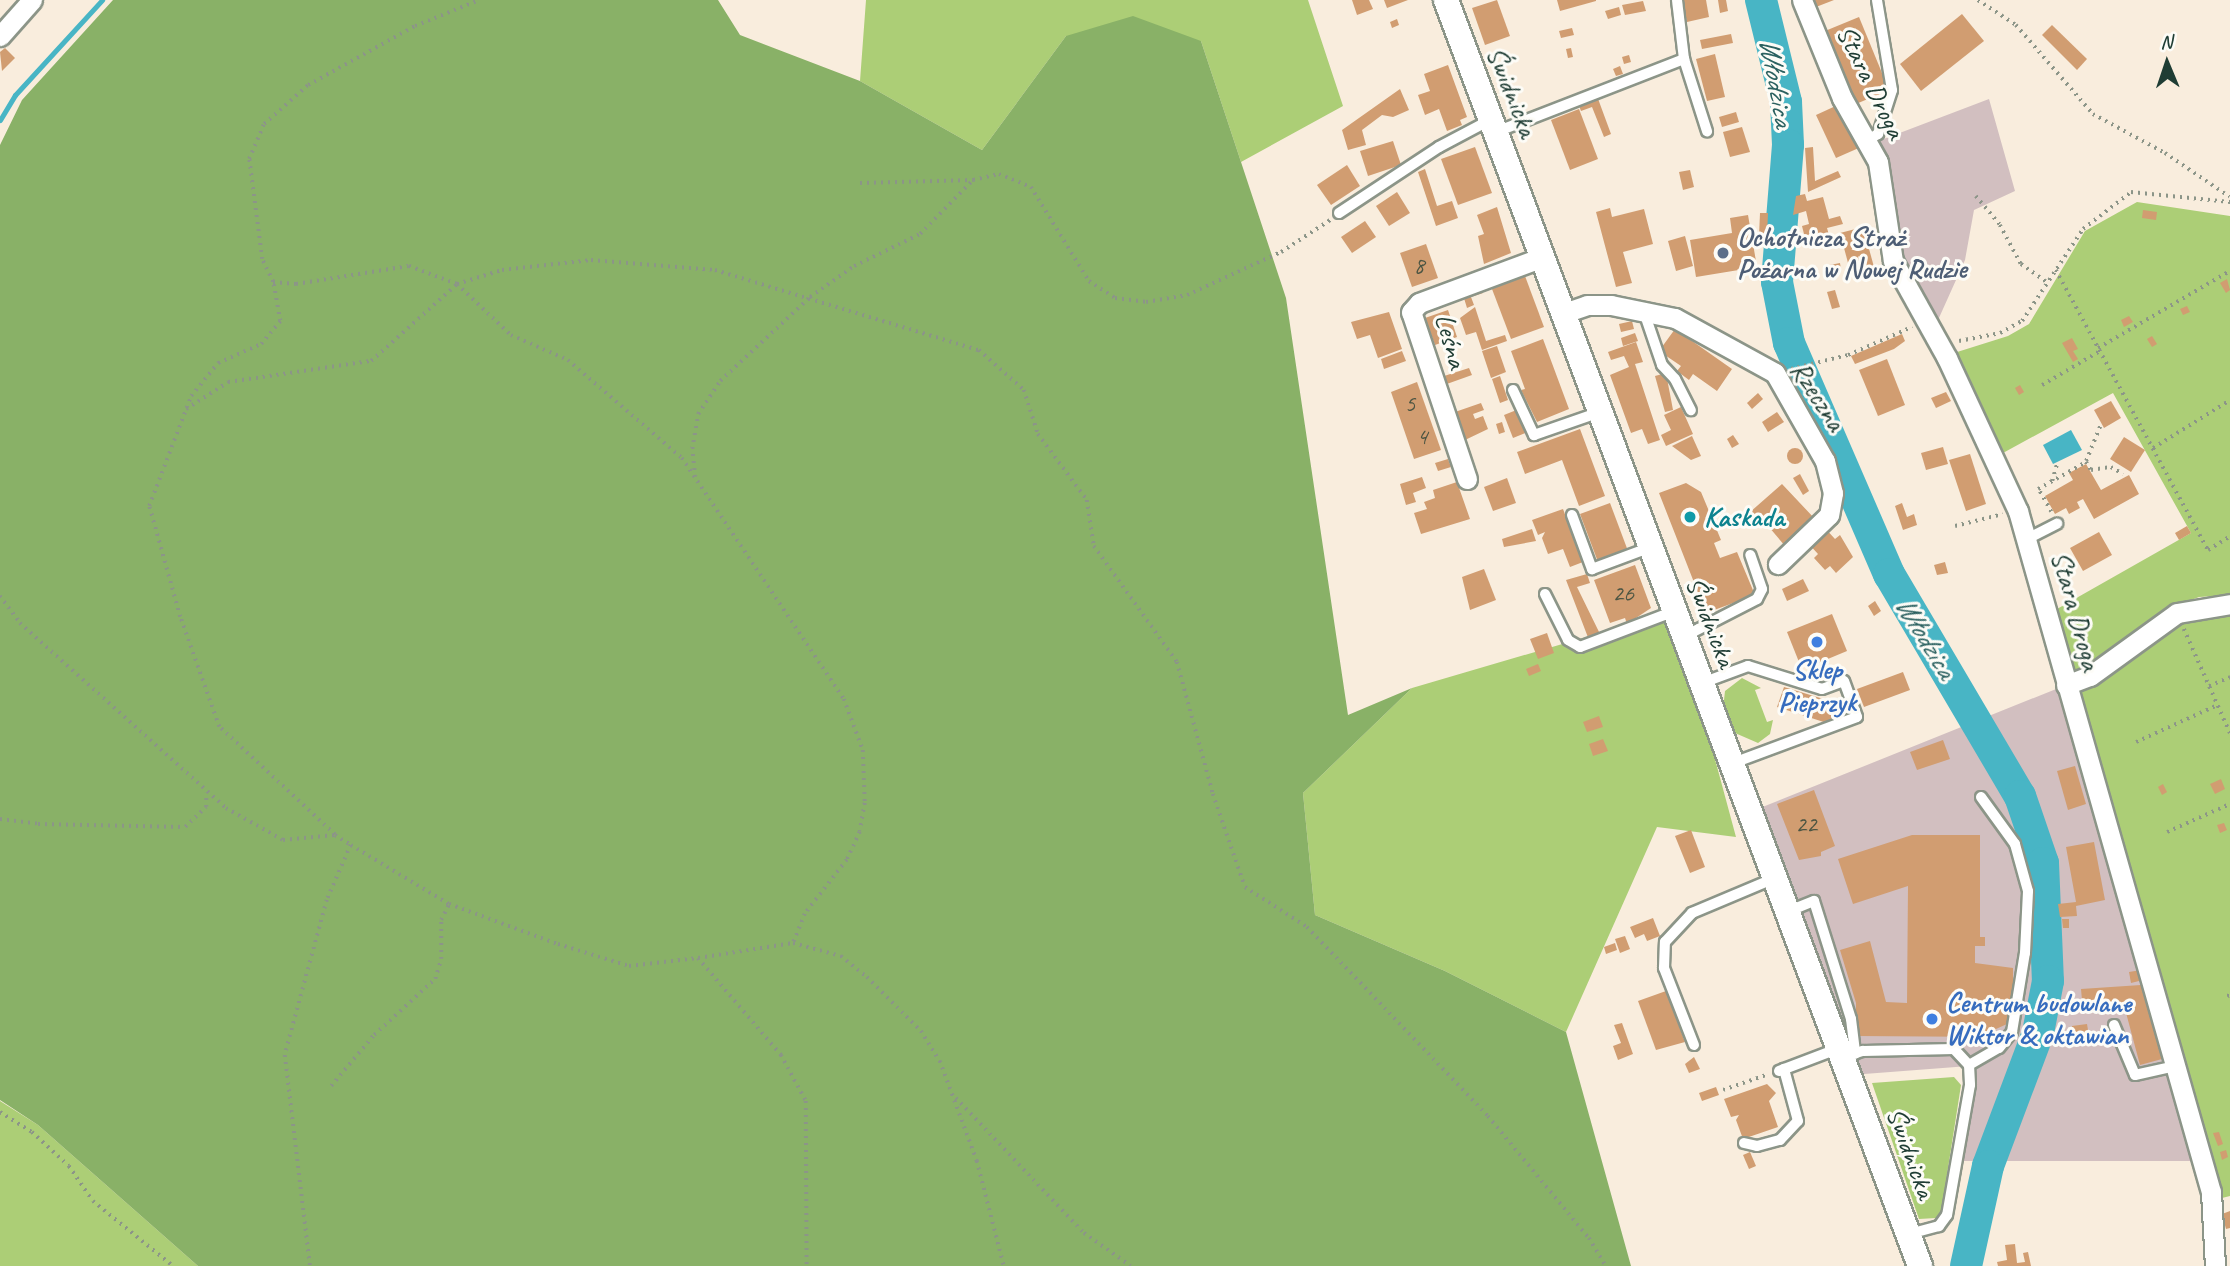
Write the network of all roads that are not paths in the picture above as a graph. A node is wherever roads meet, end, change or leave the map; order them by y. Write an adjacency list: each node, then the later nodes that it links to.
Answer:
1 (32, 0): 6 (street)
2 (1446, 0): 8 (street, Świdnicka)
3 (1677, 0): 7 (lane)
4 (1802, 0): 10 (street, Stara Droga)
5 (1881, 3): 10 (lane)
6 (0, 36)
7 (1684, 59): 8 (lane); 9 (lane)
8 (1493, 126): 11 (lane); 12 (street, Świdnicka)
9 (1707, 131)
10 (1868, 140): 21 (street, Stara Droga)
11 (1339, 213)
12 (1543, 257): 14 (street, Świdnicka); 18 (street, Leśna)
13 (1644, 312): 14 (street, Rzeczna); 16 (lane); 24 (street, Rzeczna)
14 (1564, 313): 17 (street, Świdnicka)
15 (1513, 390): 17 (lane)
16 (1691, 410)
17 (1601, 412): 22 (street, Świdnicka)
18 (1467, 480)
19 (1572, 515): 22 (lane)
20 (2057, 524): 21 (lane)
21 (2028, 539): 30 (street, Stara Droga)
22 (1651, 547): 27 (street, Świdnicka)
23 (1750, 555): 28 (lane)
24 (1777, 564)
25 (1545, 594): 27 (lane)
26 (2230, 604): 30 (street)
27 (1675, 611): 28 (street, Świdnicka)
28 (1684, 636): 29 (street, Świdnicka)
29 (1702, 683): 31 (street, Świdnicka); 31 (lane)
30 (2066, 685): 38 (street, Stara Droga)
31 (1733, 763): 33 (street, Świdnicka)
32 (1980, 797): 37 (lane)
33 (1777, 877): 35 (lane); 36 (street, Świdnicka)
34 (2114, 1025): 38 (lane)
35 (1694, 1045)
36 (1847, 1053): 37 (lane); 39 (lane); 40 (street, Świdnicka)
37 (1969, 1065): 40 (lane)
38 (2177, 1066): 42 (street, Stara Droga)
39 (1744, 1143)
40 (1910, 1235): 41 (street, Świdnicka)
41 (1920, 1266)
42 (2216, 1266)

